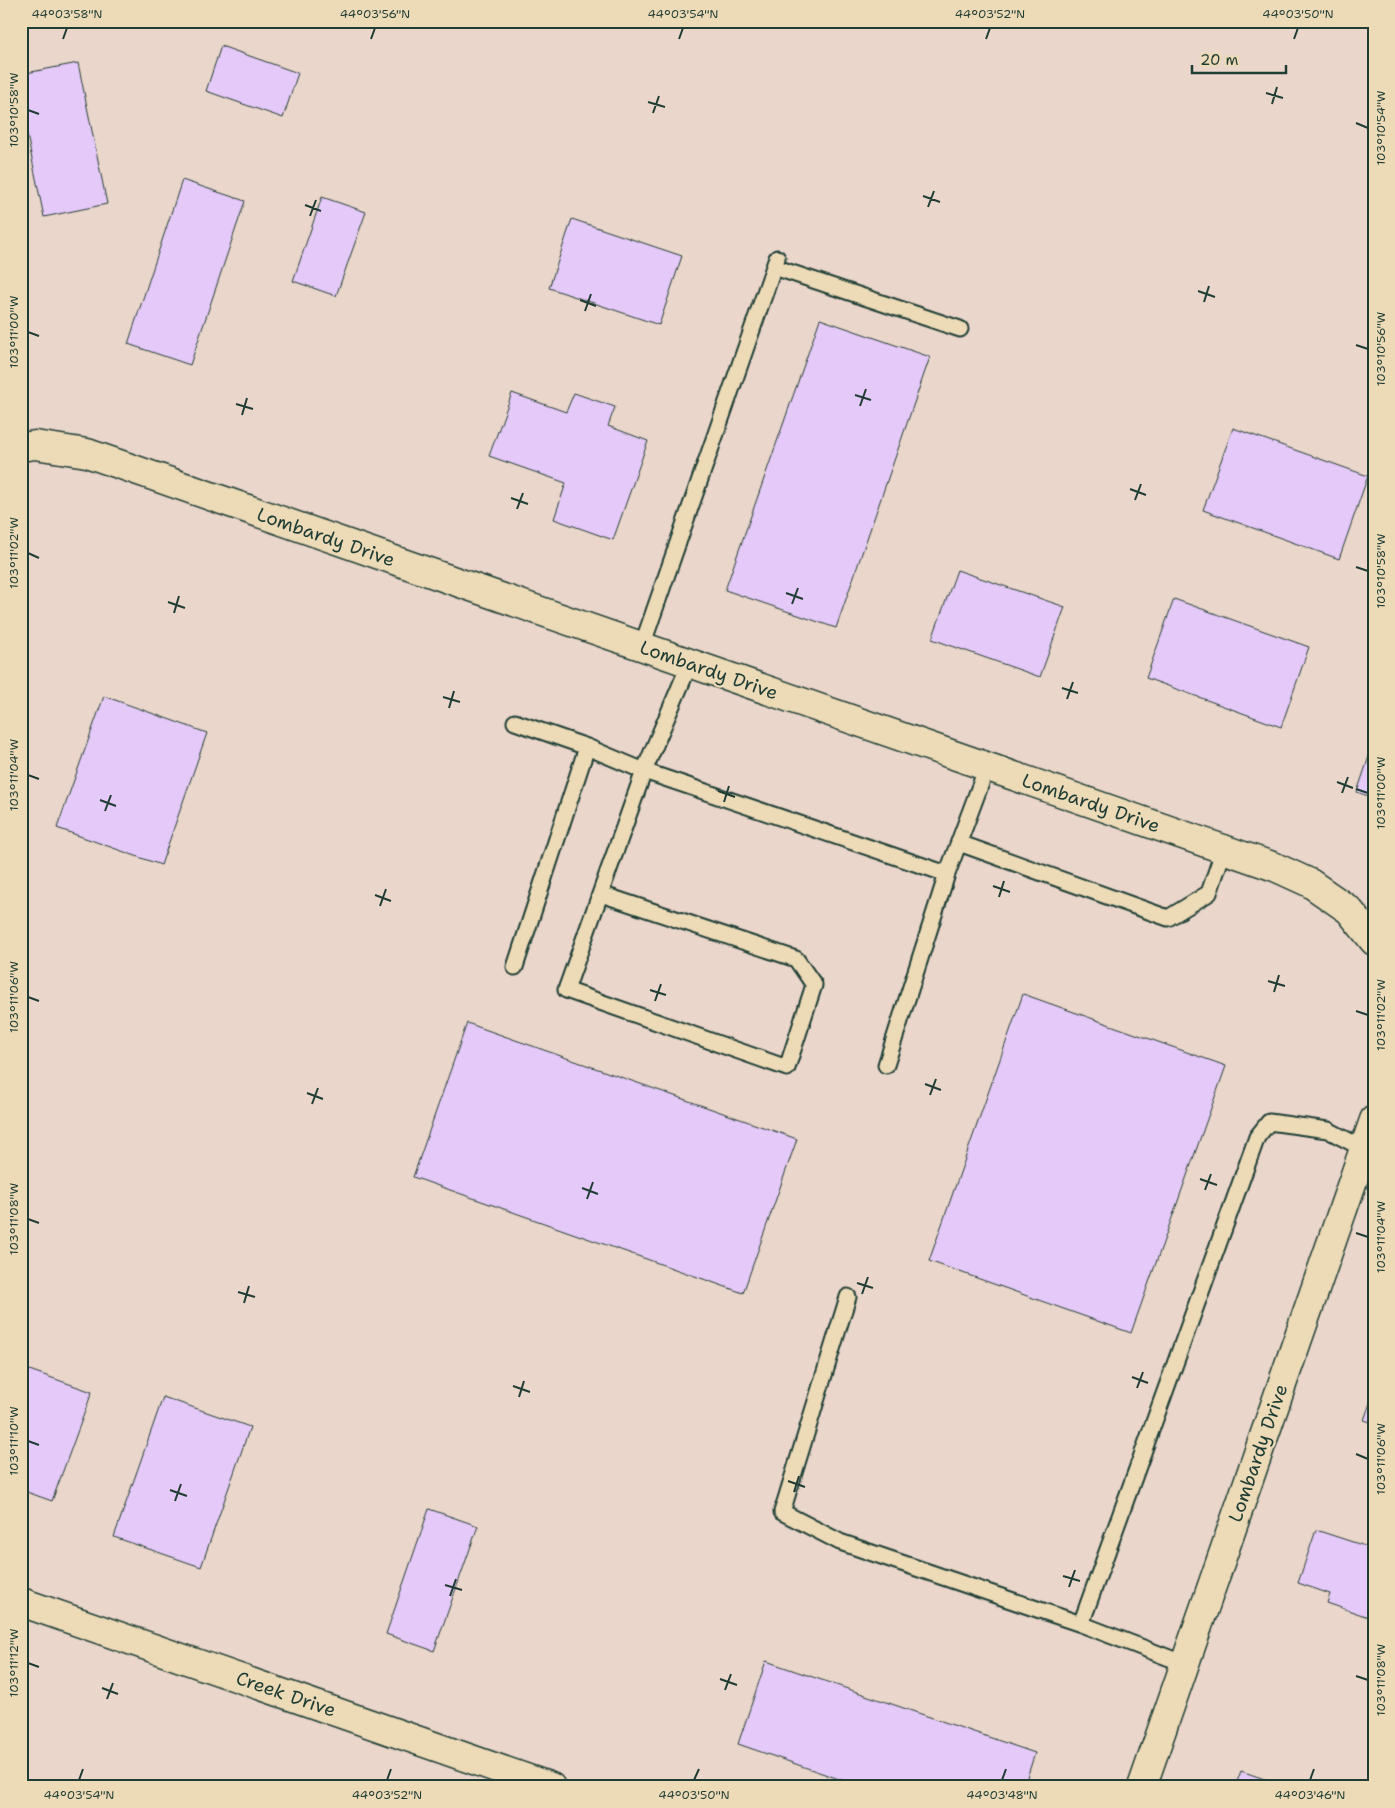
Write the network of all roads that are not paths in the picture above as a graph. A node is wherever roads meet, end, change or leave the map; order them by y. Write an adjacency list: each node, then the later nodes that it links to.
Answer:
1 (960, 330): 3 (lane)
2 (21, 446): 3 (street, Lombardy Drive)
3 (642, 646): 4 (street, Lombardy Drive)
4 (690, 663): 7 (street, Lombardy Drive); 8 (lane)
5 (515, 722): 6 (lane)
6 (587, 747): 8 (lane); 14 (lane)
7 (987, 767): 9 (lane); 10 (street, Lombardy Drive)
8 (644, 771): 11 (lane); 12 (lane)
9 (958, 843): 10 (lane); 11 (lane)
10 (1224, 849): 13 (street, Lombardy Drive)
11 (947, 874): 15 (lane)
12 (601, 894): 12 (lane)
13 (1374, 940)
14 (515, 967)
15 (886, 1065)
16 (1374, 1120): 17 (street, Lombardy Drive)
17 (1364, 1149): 20 (lane); 21 (street, Lombardy Drive)
18 (848, 1297): 20 (lane)
19 (21, 1602): 22 (street, Creek Drive)
20 (1081, 1624): 21 (lane)
21 (1185, 1664): 23 (street, Lombardy Drive)
22 (551, 1787)
23 (1142, 1787)

